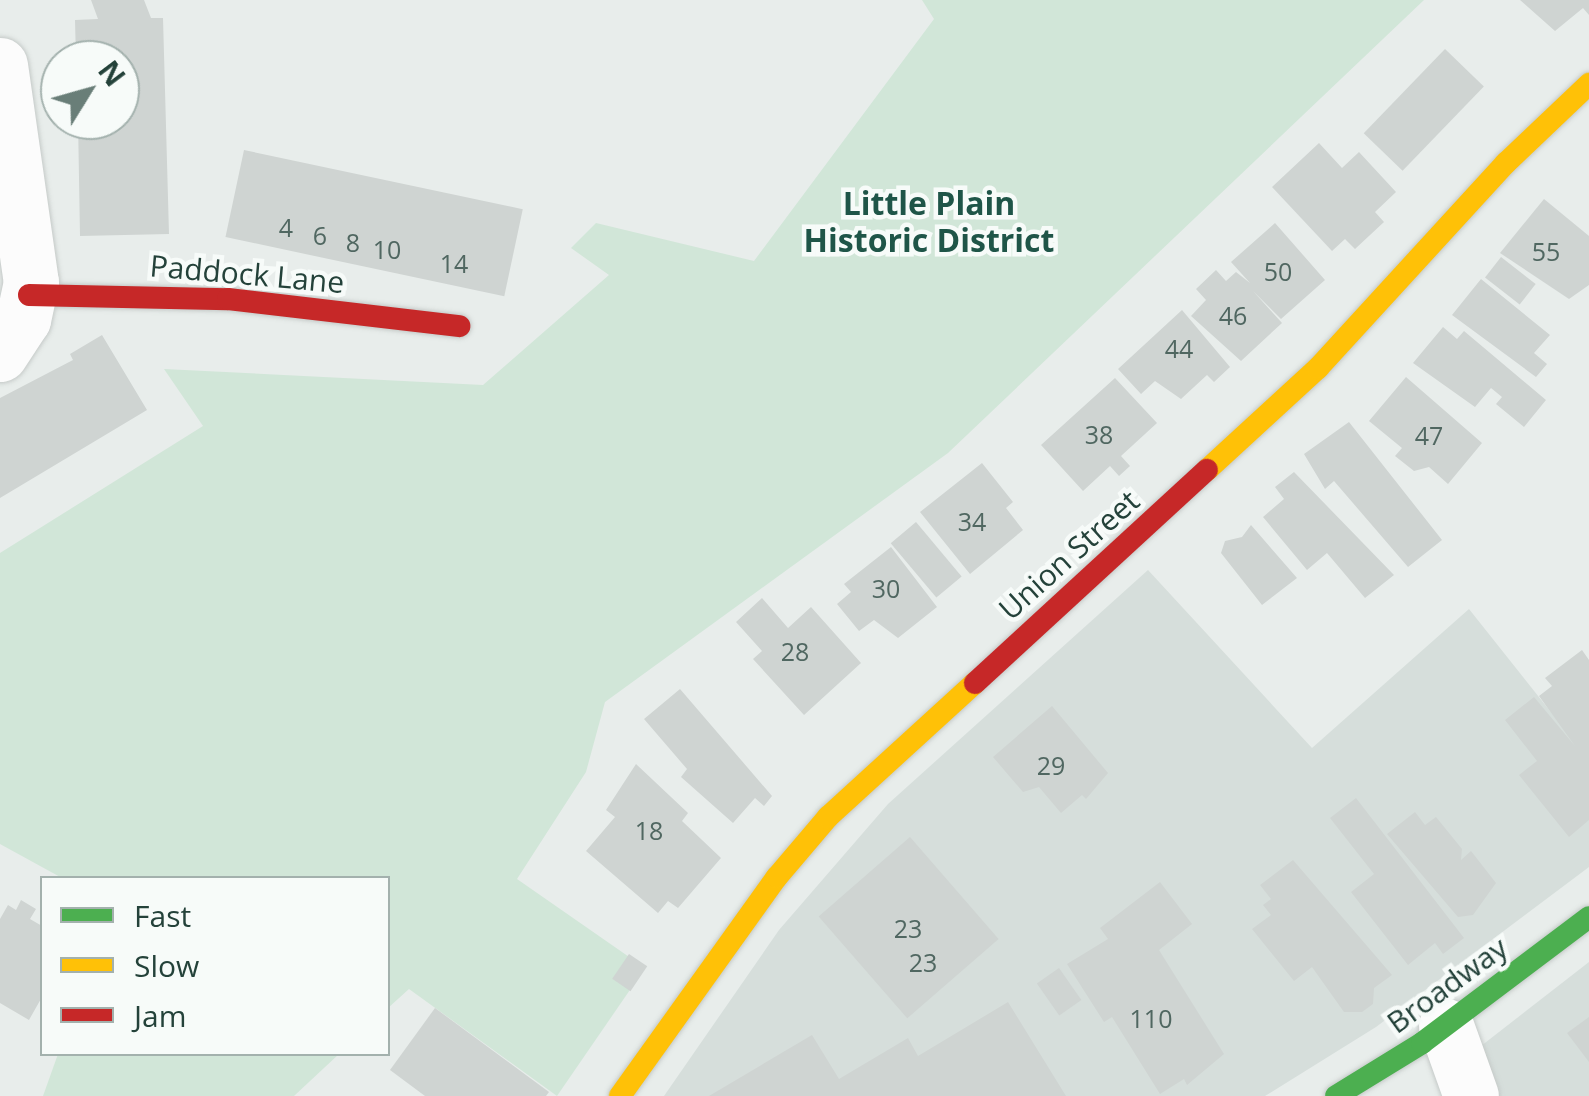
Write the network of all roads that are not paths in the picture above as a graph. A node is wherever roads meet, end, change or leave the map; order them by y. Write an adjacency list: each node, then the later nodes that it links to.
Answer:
1 (0, 65): 3 (street)
2 (1589, 84): 8 (main road, Union Street)
3 (30, 295): 4 (main road, Paddock Lane); 5 (street)
4 (460, 326)
5 (0, 354)
6 (1589, 917): 7 (main road, Broadway)
7 (1446, 1026): 9 (main road, Broadway); 10 (street)
8 (620, 1096)
9 (1336, 1096)
10 (1471, 1096)

